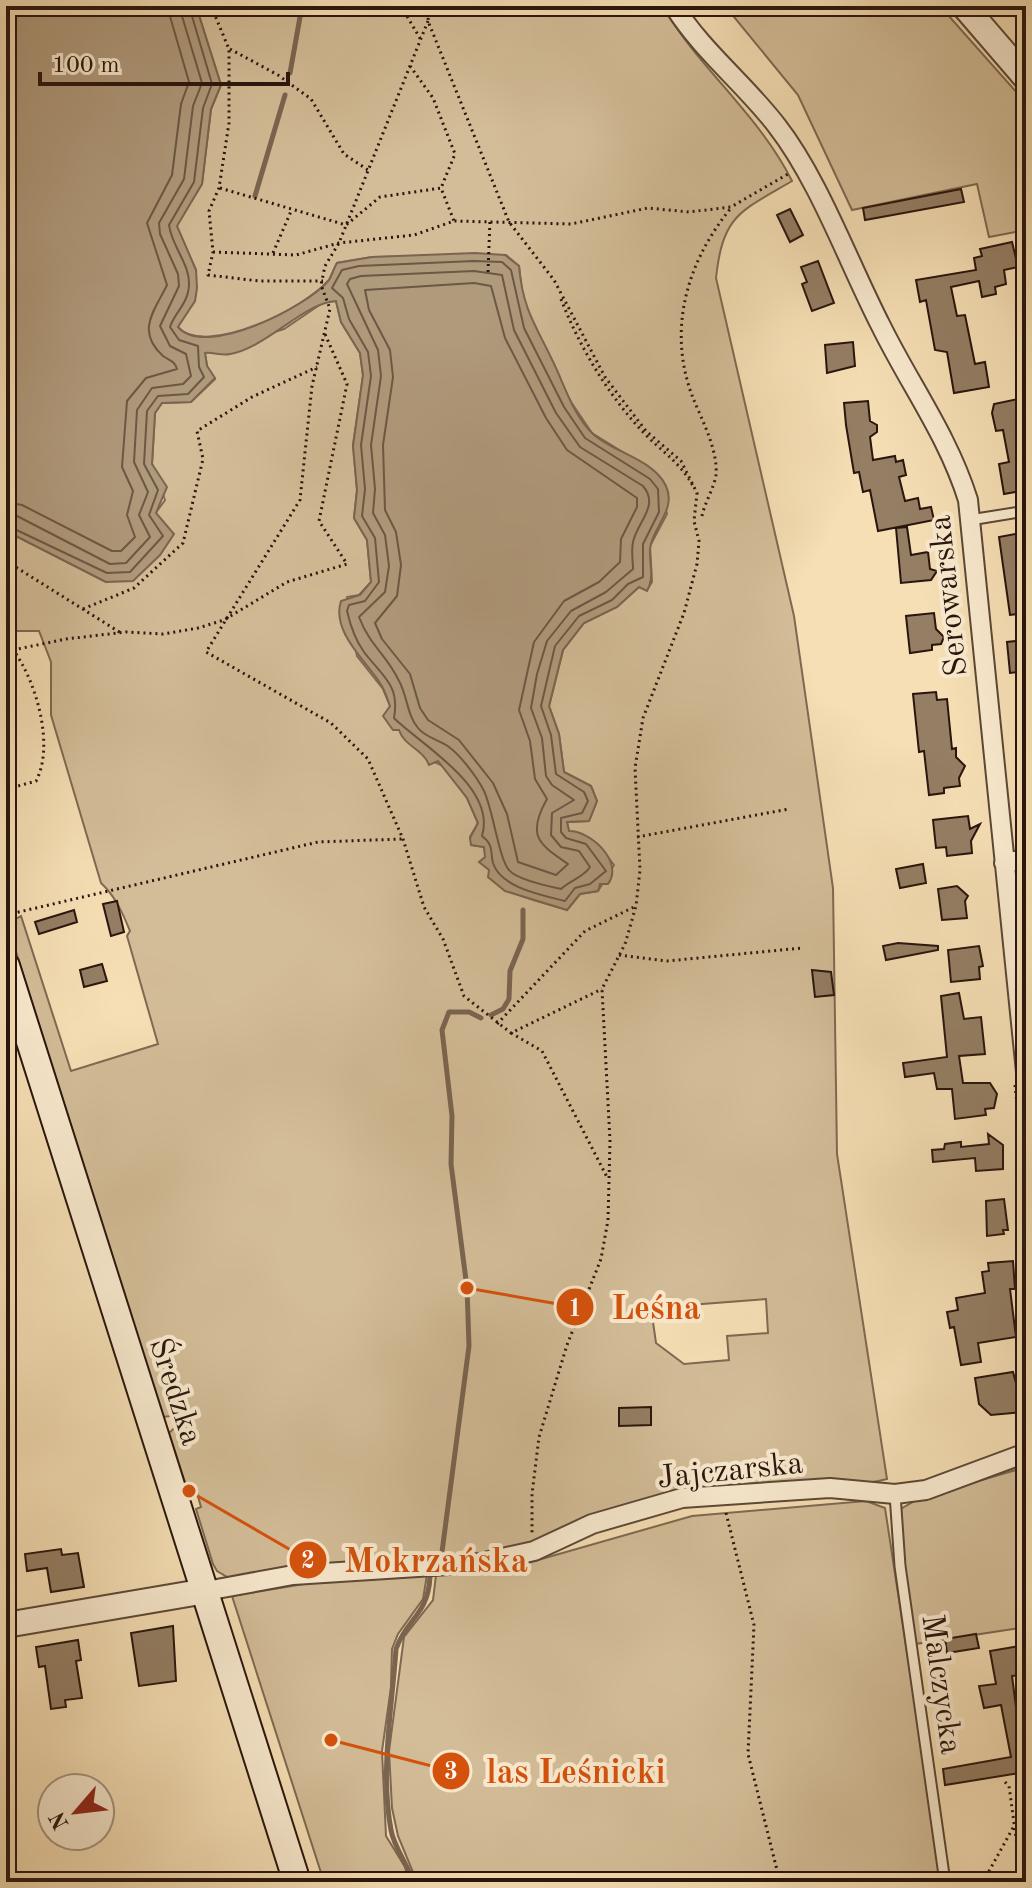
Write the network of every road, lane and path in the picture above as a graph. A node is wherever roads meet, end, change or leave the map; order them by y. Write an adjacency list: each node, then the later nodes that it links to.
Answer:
1 (211, 6): 8 (path)
2 (401, 6): 7 (path)
3 (429, 6): 6 (path)
4 (674, 6): 32 (street, Serowarska)
5 (964, 6): 10 (street)
6 (428, 21): 7 (path); 19 (path)
7 (421, 40): 9 (path)
8 (229, 49): 11 (path); 13 (path)
9 (410, 66): 11 (path); 14 (path)
10 (1026, 78)
11 (368, 170): 20 (path)
12 (796, 185): 15 (path)
13 (219, 188): 16 (path); 22 (path)
14 (441, 188): 18 (path); 20 (path)
15 (731, 207): 19 (path); 28 (path)
16 (292, 209): 20 (path); 23 (path)
17 (490, 220): 18 (path); 19 (path); 24 (path)
18 (454, 221): 21 (path)
19 (509, 222): 30 (path)
20 (346, 225): 21 (path)
21 (339, 243): 23 (path); 25 (path)
22 (213, 252): 23 (path); 25 (path)
23 (273, 253)
24 (488, 272)
25 (322, 283): 26 (path)
26 (325, 333): 27 (path); 35 (path)
27 (317, 367): 34 (path); 35 (path)
28 (705, 505): 30 (path); 31 (path)
29 (1026, 511): 32 (lane)
30 (695, 513): 41 (path)
31 (702, 516)
32 (970, 520): 44 (street, Serowarska)
33 (6, 561): 34 (path)
34 (83, 609): 36 (path)
35 (224, 620): 36 (path); 42 (path)
36 (121, 633): 37 (path)
37 (13, 650): 38 (path); 39 (path)
38 (6, 651)
39 (6, 775)
40 (789, 809): 41 (path)
41 (637, 837): 45 (path)
42 (403, 839): 46 (path); 51 (path)
43 (1026, 859): 44 (street)
44 (1004, 863): 53 (street, Serowarska)
45 (636, 906): 48 (path); 51 (path)
46 (6, 915)
47 (802, 948): 48 (path)
48 (619, 955): 50 (path)
49 (6, 966): 61 (main road, Średzka)
50 (602, 989): 52 (path); 55 (path)
51 (497, 1024): 52 (path)
52 (511, 1033): 55 (path)
53 (1026, 1072)
54 (1020, 1130): 56 (path)
55 (609, 1181): 60 (path)
56 (1026, 1191)
57 (1026, 1453): 59 (street, Jajczarska)
58 (725, 1494): 59 (street, Jajczarska); 60 (street, Jajczarska); 71 (path)
59 (895, 1494): 72 (lane, Malczycka)
60 (534, 1551): 61 (street, Jajczarska)
61 (206, 1591): 62 (street); 70 (main road, Średzka)
62 (6, 1625)
63 (1005, 1782): 64 (path)
64 (1015, 1824): 66 (path); 73 (path)
65 (1026, 1841): 66 (path)
66 (1017, 1842): 68 (path)
67 (1026, 1854): 68 (path)
68 (1019, 1855): 69 (path)
69 (1023, 1880)
70 (297, 1882)
71 (780, 1882)
72 (945, 1882)
73 (983, 1882)

